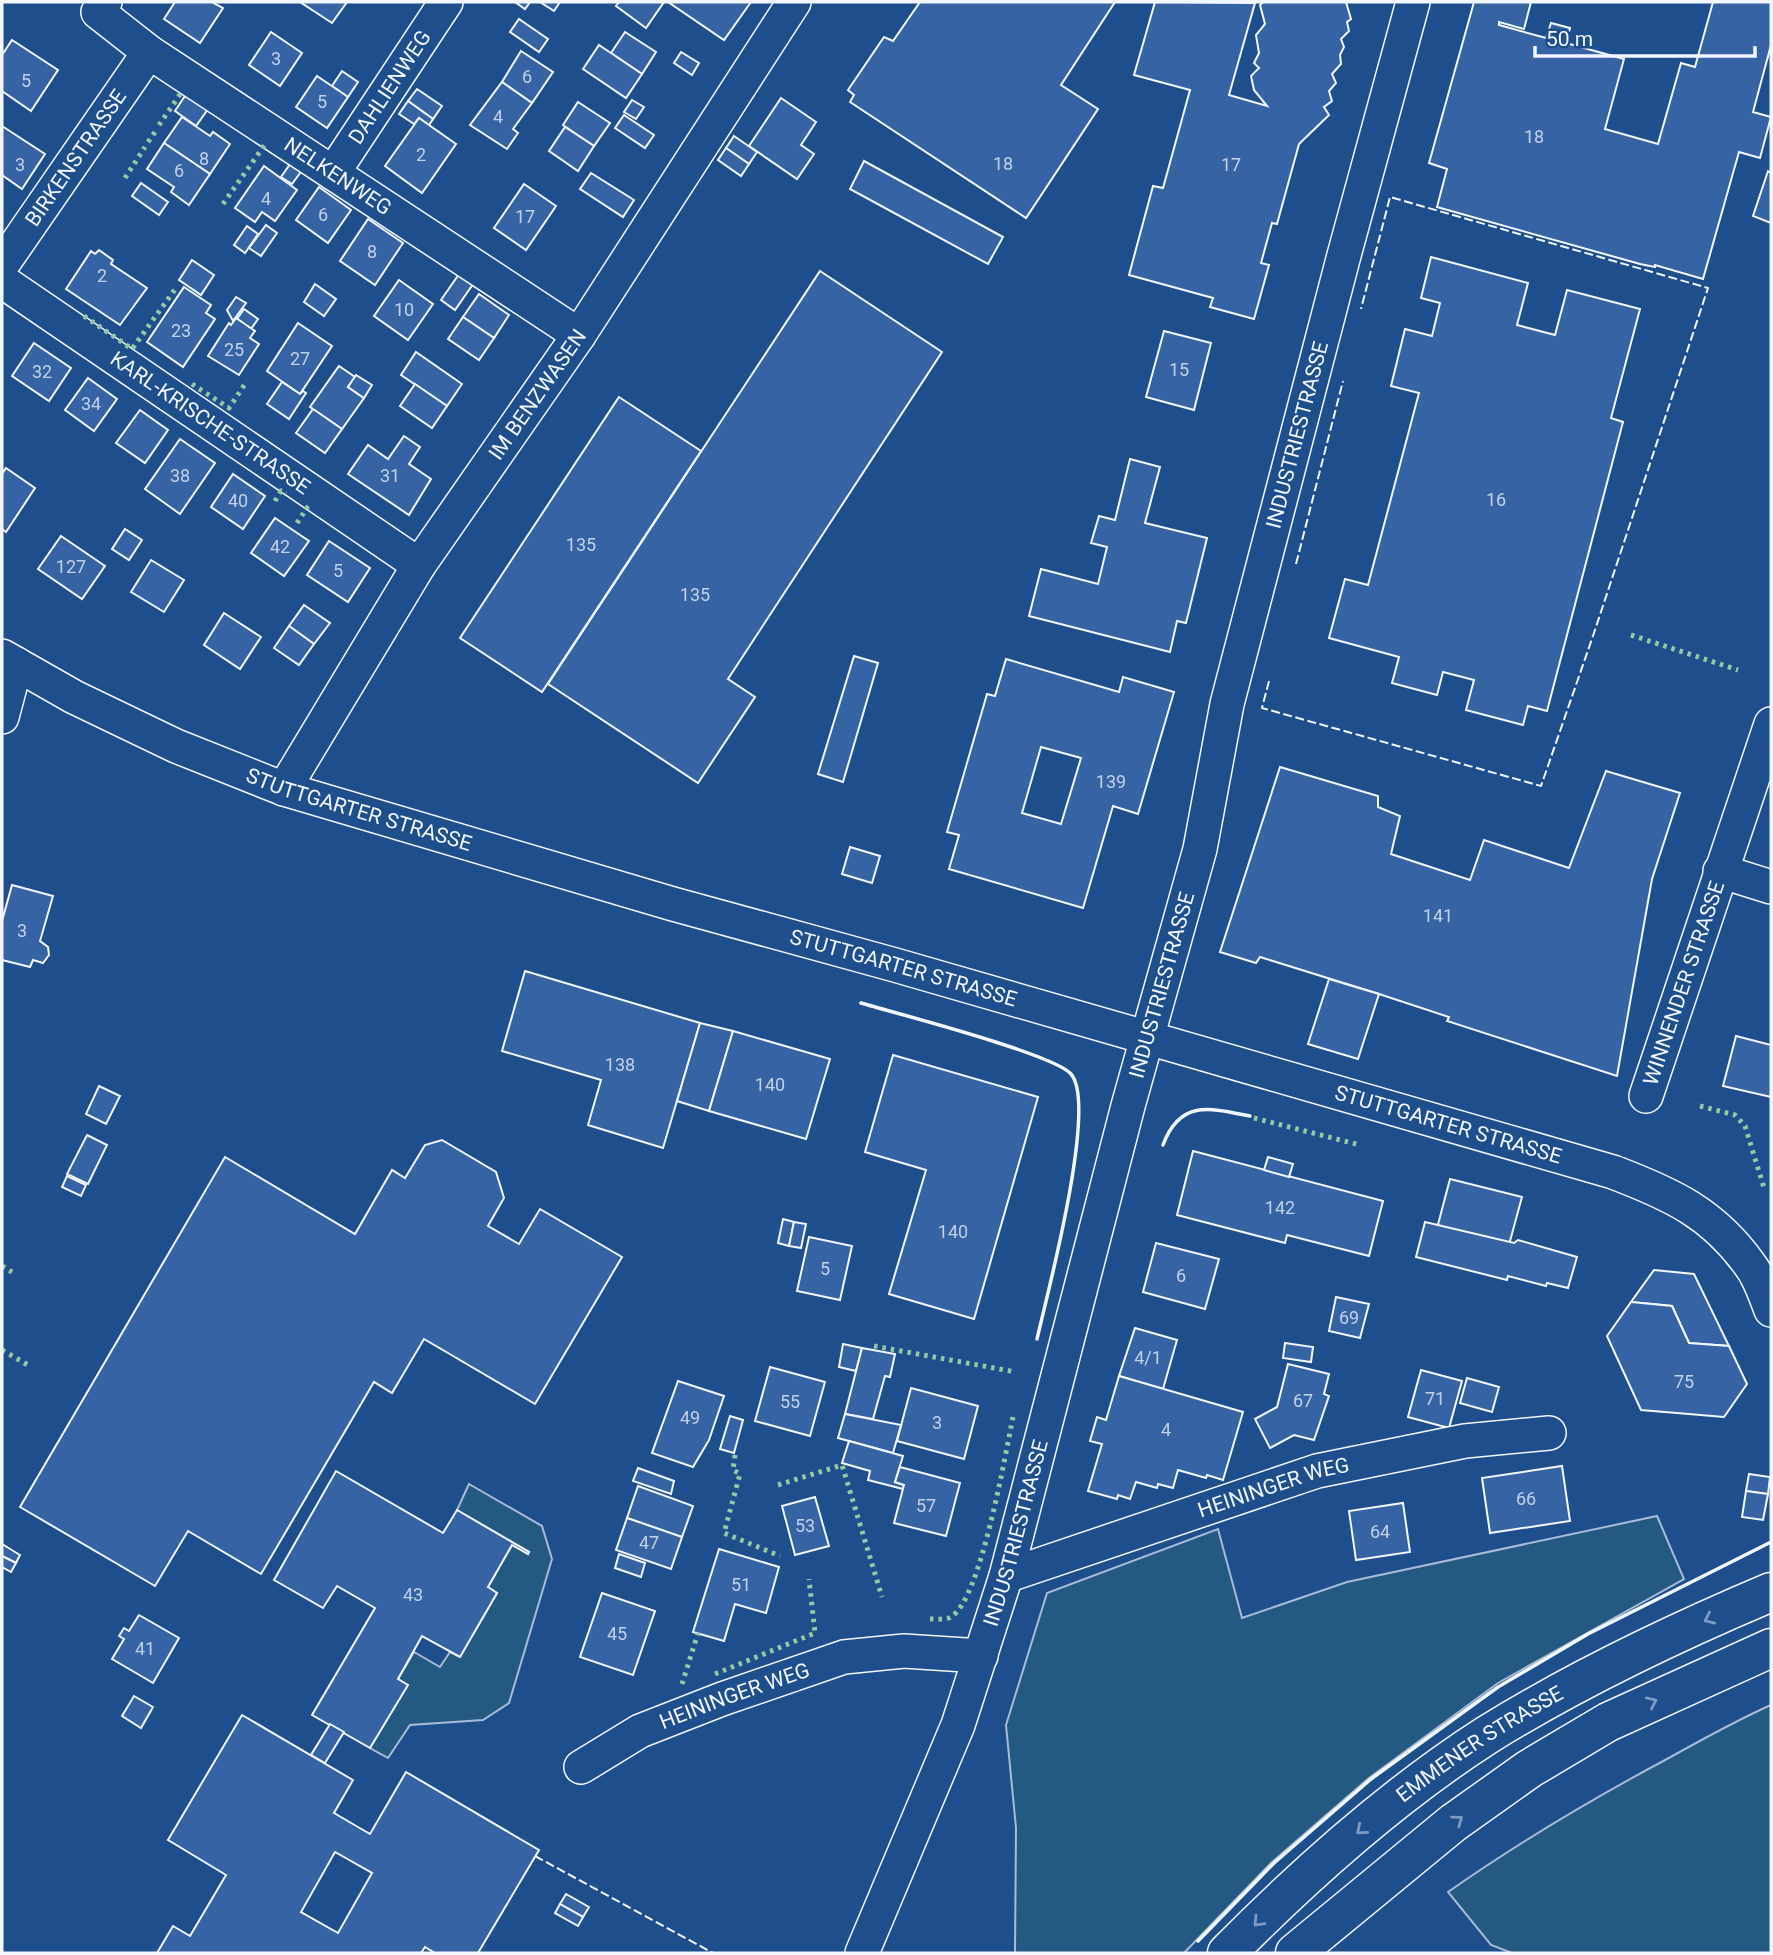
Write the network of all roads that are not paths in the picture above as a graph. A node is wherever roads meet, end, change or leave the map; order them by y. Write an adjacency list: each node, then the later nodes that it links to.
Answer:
1 (446, 2): 6 (street, DAHLIENWEG)
2 (794, 2): 9 (street, IM BENZWASEN)
3 (1413, 2): 17 (street, INDUSTRIESTRASSE)
4 (101, 7): 5 (street, NELKENWEG)
5 (149, 52): 6 (street, NELKENWEG); 7 (street, BIRKENSTRASSE)
6 (333, 173): 9 (street, NELKENWEG)
7 (2, 265)
8 (2, 281): 10 (street, KARL-KRISCHE-STRASSE)
9 (579, 335): 10 (street, IM BENZWASEN)
10 (419, 565): 14 (street, IM BENZWASEN)
11 (9, 660): 12 (street); 14 (street, STUTTGARTER STRASSE)
12 (2, 717)
13 (1771, 724): 15 (street, WINNENDER STRASSE)
14 (284, 789): 17 (street, STUTTGARTER STRASSE)
15 (1720, 872): 16 (street, WINNENDER STRASSE); 18 (street, WINNENDER STRASSE)
16 (1771, 887)
17 (1146, 1038): 19 (street, STUTTGARTER STRASSE); 21 (street, INDUSTRIESTRASSE)
18 (1646, 1096)
19 (1771, 1310)
20 (1549, 1433): 21 (street, HEININGER WEG)
21 (1006, 1576): 24 (street, INDUSTRIESTRASSE)
22 (1771, 1592): 27 (main road, EMMENER STRASSE, one-way to 27)
23 (1771, 1648): 28 (main road, one-way to 23)
24 (981, 1656): 25 (street, HEININGER WEG); 26 (street, INDUSTRIESTRASSE)
25 (581, 1767)
26 (863, 1953)
27 (1227, 1953)
28 (1295, 1953)

